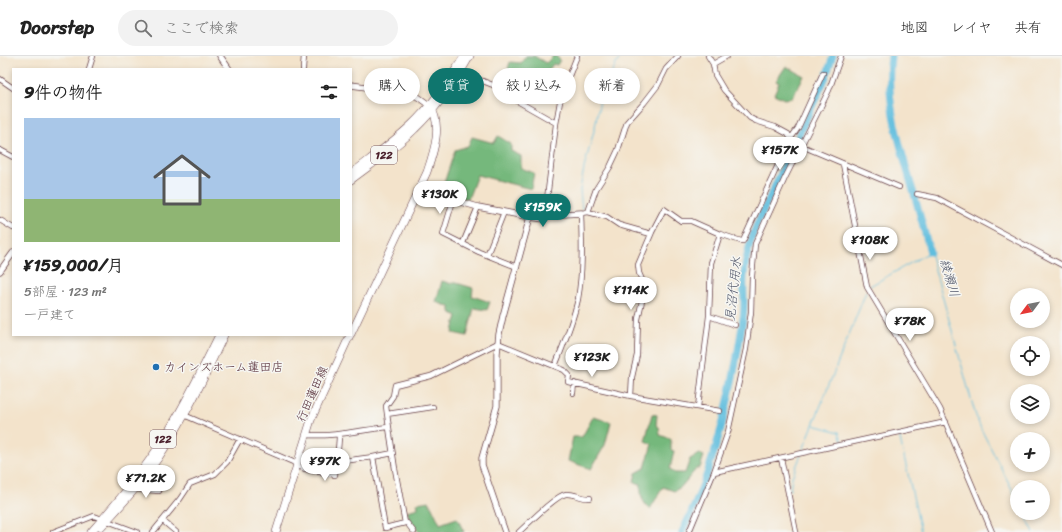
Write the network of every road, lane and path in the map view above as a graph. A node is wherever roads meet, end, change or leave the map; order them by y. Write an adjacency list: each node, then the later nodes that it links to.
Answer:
1 (93, 56): 12 (street)
2 (220, 56): 13 (street)
3 (304, 56): 14 (street)
4 (464, 56): 22 (main road, 122)
5 (470, 56): 15 (main road, 122)
6 (577, 56): 23 (street)
7 (678, 56): 37 (street)
8 (708, 56): 11 (street)
9 (727, 56): 11 (street)
10 (841, 56): 25 (street)
11 (713, 64): 24 (street)
12 (89, 68)
13 (228, 68)
14 (302, 68)
15 (462, 68)
16 (823, 73): 24 (street)
17 (0, 79): 20 (street)
18 (484, 81): 23 (street)
19 (352, 85): 22 (street)
20 (12, 87)
21 (434, 104): 22 (main road, 122)
22 (431, 108): 29 (main road, 122); 30 (main road, 122); 32 (main road, 行田蓮田線)
23 (556, 123): 39 (street)
24 (791, 140): 25 (street); 44 (street)
25 (799, 145): 28 (street); 77 (street)
26 (0, 150): 27 (street)
27 (12, 156)
28 (843, 164): 31 (street); 67 (street)
29 (352, 173)
30 (352, 179)
31 (899, 187)
32 (418, 190): 34 (street); 53 (main road, 行田蓮田線)
33 (917, 194): 48 (street)
34 (454, 201): 35 (street); 45 (street)
35 (478, 207): 36 (street); 45 (street)
36 (504, 212): 40 (street); 47 (street)
37 (588, 212): 38 (street); 43 (street)
38 (581, 213): 39 (street); 58 (street)
39 (548, 215): 40 (street)
40 (530, 217): 49 (street)
41 (0, 220): 42 (street)
42 (12, 227)
43 (651, 234): 44 (street); 61 (street)
44 (720, 234): 51 (street)
45 (463, 244): 47 (street)
46 (12, 254): 50 (street)
47 (487, 255): 49 (street)
48 (1062, 265)
49 (517, 267): 57 (street)
50 (0, 271)
51 (709, 316): 52 (street); 63 (street)
52 (735, 325)
53 (352, 330)
54 (219, 336): 65 (main road, 122)
55 (224, 336): 65 (main road, 122)
56 (349, 336): 70 (main road, 行田蓮田線)
57 (498, 343): 58 (street); 66 (street); 94 (street)
58 (555, 366): 59 (street)
59 (574, 383): 60 (street); 61 (street)
60 (573, 393)
61 (631, 396): 63 (street)
62 (433, 407): 66 (street)
63 (698, 407): 64 (street)
64 (720, 410)
65 (182, 414): 71 (street); 78 (main road, 122); 81 (main road, 122)
66 (387, 414): 68 (street)
67 (946, 422): 74 (street); 98 (street)
68 (389, 427): 69 (street); 72 (street)
69 (339, 434): 70 (street); 75 (street)
70 (306, 435): 76 (main road, 行田蓮田線)
71 (240, 439): 76 (street); 82 (street)
72 (393, 453): 73 (street); 83 (street)
73 (373, 457): 75 (street); 85 (street)
74 (781, 458): 77 (street); 97 (street)
75 (336, 462): 76 (street)
76 (297, 465): 92 (main road, 行田蓮田線)
77 (714, 472): 96 (street)
78 (135, 489): 79 (street); 81 (main road, 122)
79 (159, 492)
80 (590, 498): 95 (street)
81 (105, 520): 86 (street); 87 (main road, 122); 88 (main road, 122); 89 (street)
82 (162, 521): 84 (street); 90 (street)
83 (405, 523): 85 (street); 93 (street)
84 (170, 530): 91 (street)
85 (386, 530)
86 (53, 532)
87 (91, 532)
88 (97, 532)
89 (137, 532)
90 (153, 532)
91 (176, 532)
92 (276, 532)
93 (414, 532)
94 (505, 532)
95 (520, 532)
96 (689, 532)
97 (796, 532)
98 (992, 532)

